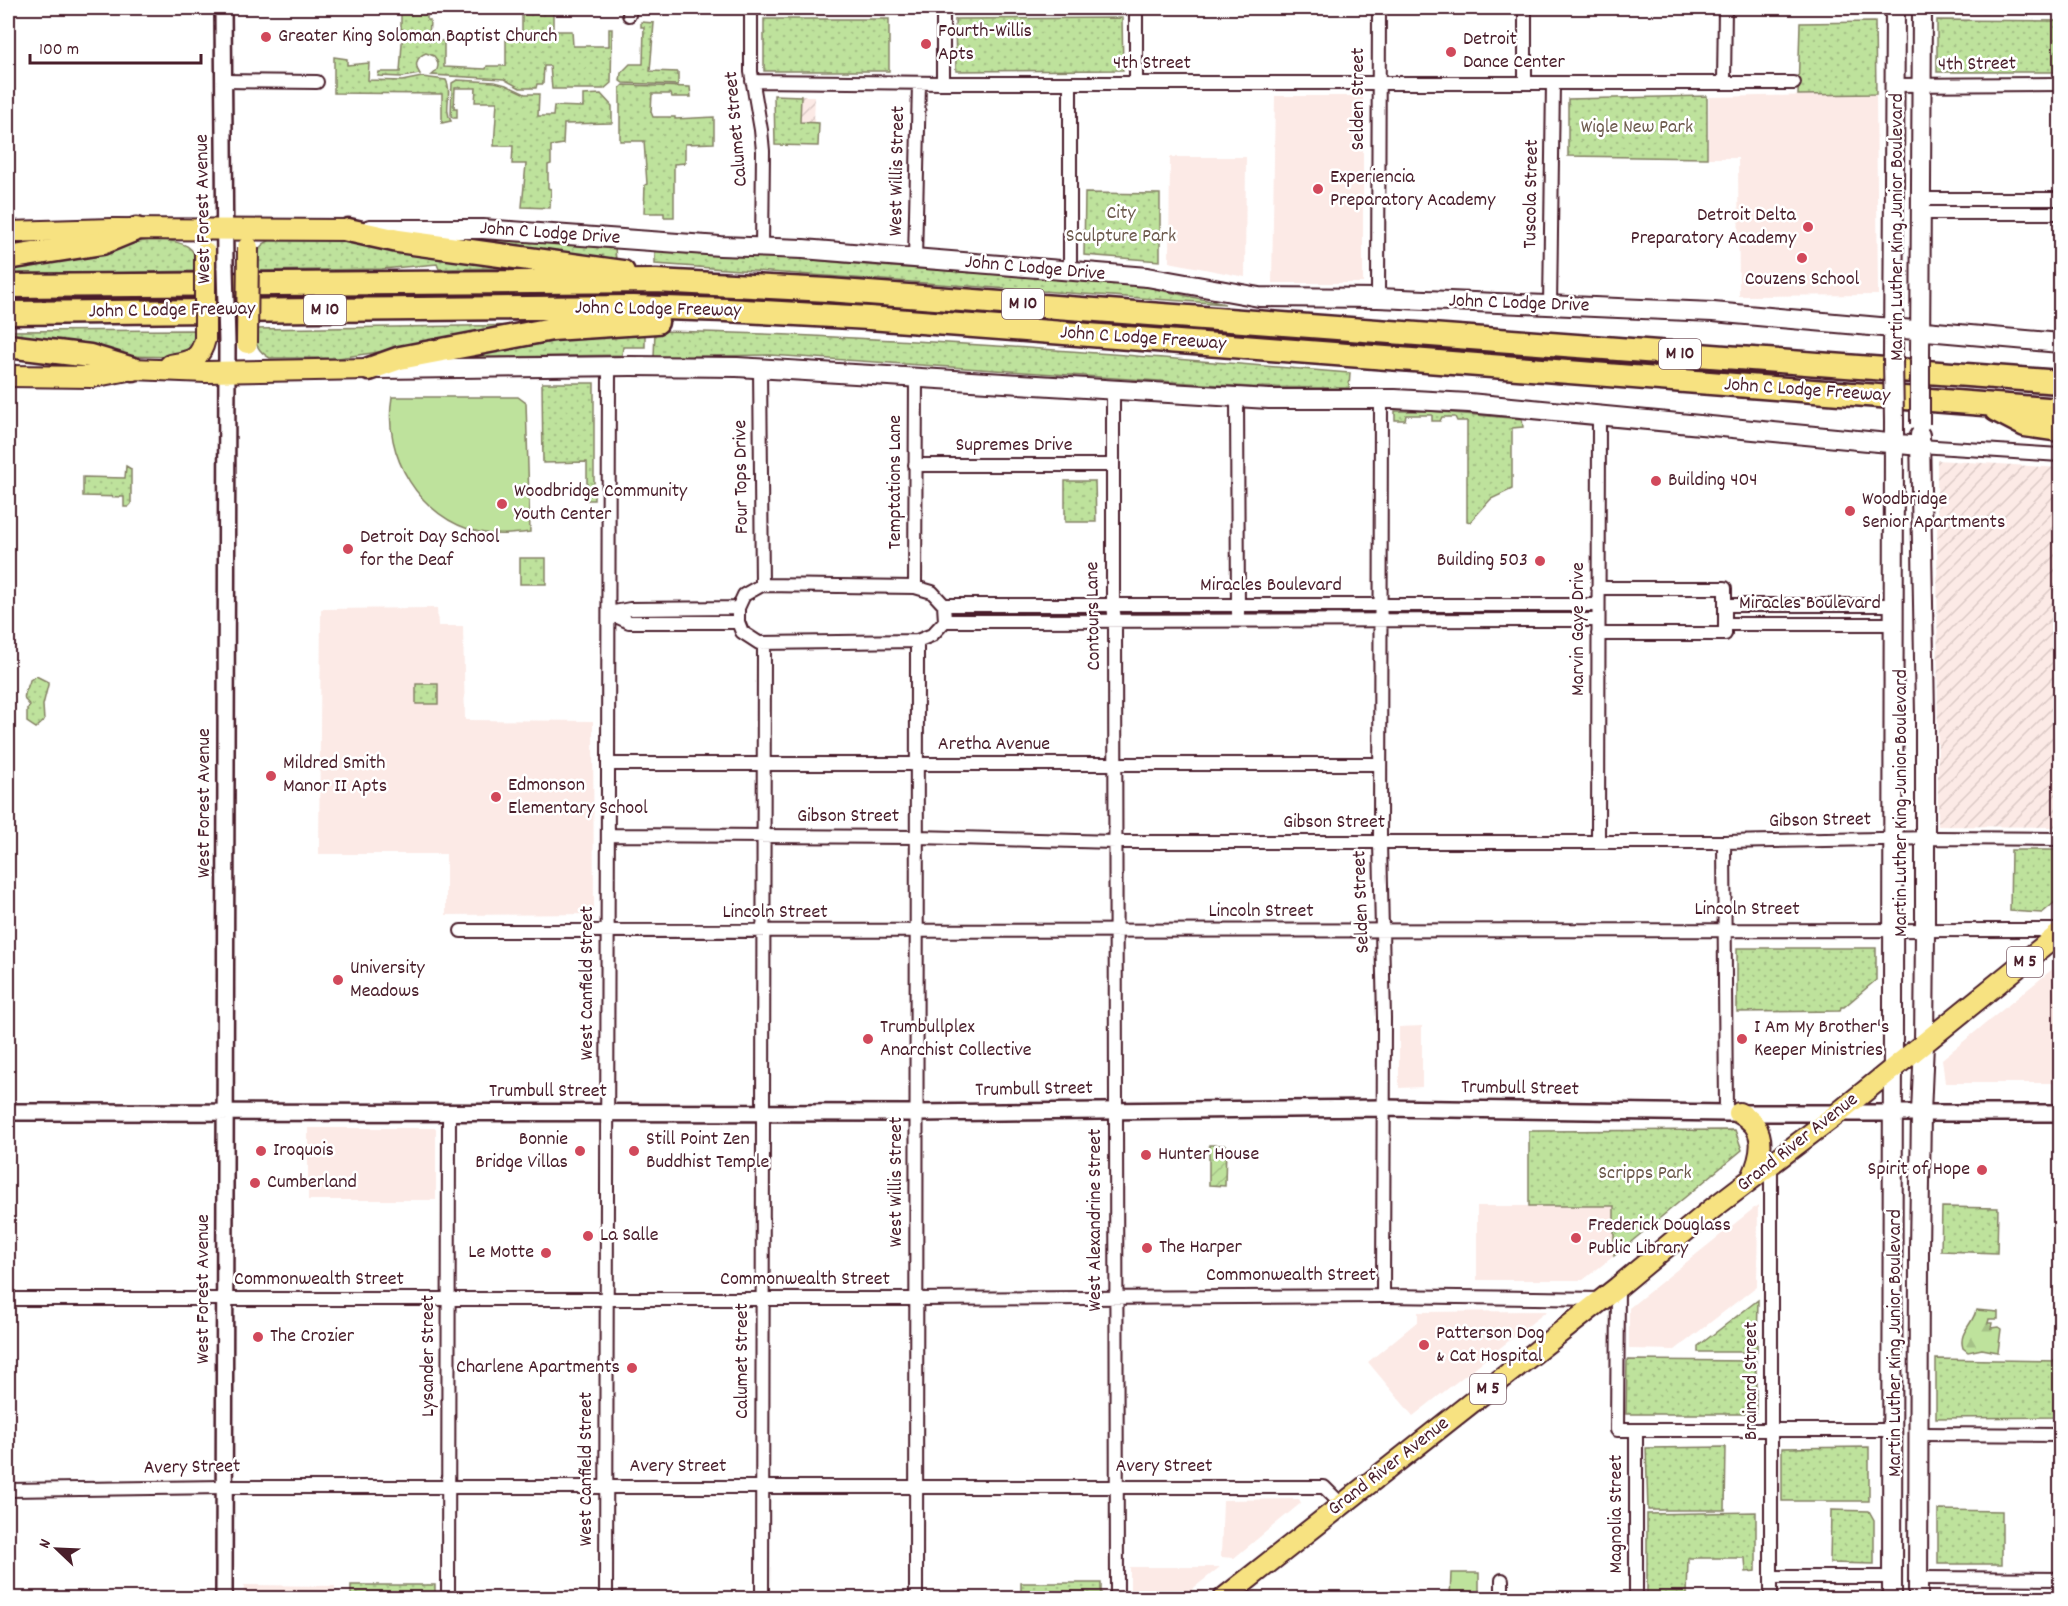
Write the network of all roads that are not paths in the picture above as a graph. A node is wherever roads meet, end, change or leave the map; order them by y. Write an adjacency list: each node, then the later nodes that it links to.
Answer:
1 (223, 8): 10 (street, West Forest Avenue)
2 (751, 8): 11 (street, Calumet Street)
3 (943, 8): 15 (street)
4 (1136, 8): 17 (street)
5 (1379, 8): 21 (street, Selden Street)
6 (1525, 8): 18 (street)
7 (1725, 8): 12 (street)
8 (1895, 8): 23 (main road, Martin Luther King Junior Boulevard)
9 (1922, 8): 24 (main road, Martin Luther King Junior Boulevard)
10 (223, 81): 13 (street); 31 (street, West Forest Avenue)
11 (752, 81): 14 (street, 4th Street); 36 (street, Calumet Street)
12 (1724, 81): 19 (street, 4th Street); 20 (street, 4th Street)
13 (317, 82)
14 (919, 83): 15 (street, 4th Street); 38 (street, West Willis Street)
15 (942, 83): 16 (street, 4th Street)
16 (1070, 83): 17 (street, 4th Street); 39 (street)
17 (1136, 83): 21 (street, 4th Street)
18 (1525, 83): 19 (street, 4th Street); 21 (street, 4th Street)
19 (1553, 83): 43 (street, Tuscola Street)
20 (1794, 83)
21 (1378, 84): 42 (street, Selden Street)
22 (2061, 84): 24 (street, 4th Street)
23 (1894, 85): 24 (street, 4th Street); 25 (main road, Martin Luther King Junior Boulevard)
24 (1921, 85): 26 (main road, Martin Luther King Junior Boulevard)
25 (1894, 110): 26 (main road); 46 (main road, Martin Luther King Junior Boulevard)
26 (1920, 114): 28 (main road, Martin Luther King Junior Boulevard)
27 (2061, 199): 28 (street)
28 (1920, 206): 29 (street); 47 (main road, Martin Luther King Junior Boulevard)
29 (2061, 213)
30 (136, 229): 32 (main road, John C Lodge Drive); 35 (main road, John C Lodge Drive); 37 (highway)
31 (224, 229): 32 (main road, John C Lodge Drive); 33 (main road, John C Lodge Drive); 55 (street, West Forest Avenue, bridge)
32 (180, 230): 53 (main road, bridge)
33 (269, 230): 34 (main road, John C Lodge Drive); 54 (main road, bridge)
34 (348, 230): 36 (main road, John C Lodge Drive); 40 (highway)
35 (8, 232)
36 (762, 248): 38 (main road, John C Lodge Drive)
37 (8, 258)
38 (915, 259): 39 (main road, John C Lodge Drive)
39 (1070, 272): 42 (main road, John C Lodge Drive)
40 (656, 281): 41 (highway, John C Lodge Freeway / M 10); 58 (highway, John C Lodge Freeway / M 10)
41 (8, 286)
42 (1378, 298): 43 (main road, John C Lodge Drive)
43 (1550, 306): 46 (main road, John C Lodge Drive)
44 (8, 313): 45 (highway, John C Lodge Freeway / M 10)
45 (835, 316): 52 (highway); 62 (highway, John C Lodge Freeway / M 10)
46 (1893, 327): 47 (main road, John C Lodge Drive); 66 (main road, Martin Luther King Junior Boulevard, bridge)
47 (1921, 329): 48 (main road, John C Lodge Drive); 67 (main road, Martin Luther King Junior Boulevard, bridge)
48 (2061, 343)
49 (8, 346): 53 (highway)
50 (609, 367): 51 (main road); 52 (main road); 82 (street, West Canfield Street)
51 (760, 368): 57 (main road); 71 (street, Four Tops Drive)
52 (369, 369): 54 (main road)
53 (142, 370): 55 (main road); 56 (main road)
54 (274, 370): 55 (main road)
55 (227, 371): 126 (street, West Forest Avenue)
56 (8, 376)
57 (916, 377): 59 (main road); 69 (street, Temptations Lane)
58 (2061, 382)
59 (1113, 389): 60 (main road); 70 (street, Contours Lane)
60 (1237, 397): 61 (main road); 74 (street)
61 (1381, 399): 64 (main road); 75 (street, Selden Street)
62 (1984, 404): 63 (highway, John C Lodge Freeway / M 10); 65 (highway)
63 (2061, 410)
64 (1599, 416): 66 (main road); 73 (street, Marvin Gaye Drive)
65 (2061, 430)
66 (1895, 443): 67 (main road); 78 (main road, Martin Luther King Junior Boulevard)
67 (1920, 446): 68 (street); 95 (main road, Martin Luther King Junior Boulevard)
68 (2061, 455)
69 (915, 465): 70 (street, Supremes Drive); 72 (street, Temptations Lane)
70 (1113, 465): 80 (street, Contours Lane)
71 (762, 585): 72 (street); 81 (street)
72 (915, 587): 79 (street)
73 (1599, 588): 76 (street, Marvin Gaye Drive); 77 (street, Miracles Boulevard)
74 (1238, 605): 75 (street, Miracles Boulevard); 80 (street, Miracles Boulevard); 84 (street)
75 (1380, 605): 76 (street, Miracles Boulevard); 85 (street, Selden Street)
76 (1598, 605): 86 (street, Marvin Gaye Drive)
77 (1725, 605): 78 (street, Miracles Boulevard); 90 (street, Miracles Boulevard)
78 (1894, 605): 89 (main road, Martin Luther King Junior Boulevard)
79 (944, 606): 80 (street, Miracles Boulevard); 87 (street)
80 (1113, 606): 83 (street, Contours Lane)
81 (738, 608): 82 (street); 88 (street)
82 (609, 614): 88 (street); 96 (street, West Canfield Street)
83 (1115, 620): 84 (street, Miracles Boulevard); 87 (street, Miracles Boulevard); 99 (street, Contours Lane)
84 (1238, 620): 85 (street, Miracles Boulevard)
85 (1380, 620): 86 (street, Miracles Boulevard); 100 (street, Selden Street)
86 (1598, 620): 91 (street, Marvin Gaye Drive)
87 (945, 621): 92 (street)
88 (738, 622): 93 (street)
89 (1894, 624): 90 (street, Miracles Boulevard); 94 (main road, Martin Luther King Junior Boulevard)
90 (1725, 629): 91 (street, Miracles Boulevard)
91 (1598, 634): 109 (street, Marvin Gaye Drive)
92 (917, 641): 93 (street); 98 (street)
93 (764, 643): 97 (street)
94 (1894, 715): 95 (main road); 104 (main road, Martin Luther King Junior Boulevard)
95 (1925, 715): 106 (main road, Martin Luther King Junior Boulevard)
96 (608, 764): 97 (street, Aretha Avenue); 101 (street, West Canfield Street)
97 (764, 764): 98 (street, Aretha Avenue); 102 (street)
98 (917, 764): 99 (street, Aretha Avenue); 103 (street)
99 (1115, 764): 100 (street, Aretha Avenue); 107 (street, Contours Lane)
100 (1380, 764): 108 (street, Selden Street)
101 (608, 835): 102 (street, Gibson Street); 117 (street, West Canfield Street)
102 (764, 836): 103 (street, Gibson Street); 118 (street, Calumet Street)
103 (917, 837): 107 (street, Gibson Street); 119 (street, West Willis Street)
104 (1894, 839): 106 (street, Gibson Street); 110 (street, Gibson Street); 111 (main road, Martin Luther King Junior Boulevard)
105 (2061, 839): 106 (street, Gibson Street)
106 (1924, 840): 114 (main road, Martin Luther King Junior Boulevard)
107 (1115, 842): 108 (street, Gibson Street); 120 (street, West Alexandrine Street)
108 (1380, 842): 109 (street, Gibson Street); 112 (street, Selden Street)
109 (1598, 842): 110 (street, Gibson Street)
110 (1724, 842): 113 (street)
111 (1894, 929): 113 (street, Lincoln Street); 114 (street, Lincoln Street); 122 (main road, Martin Luther King Junior Boulevard)
112 (1383, 930): 113 (street, Lincoln Street); 120 (street, Lincoln Street); 123 (street, Selden Street)
113 (1725, 930): 131 (street)
114 (1924, 930): 116 (street, Lincoln Street); 121 (main road, Martin Luther King Junior Boulevard)
115 (461, 931): 117 (street, Lincoln Street)
116 (2061, 931): 121 (main road, Grand River Avenue / M 5)
117 (608, 932): 118 (street, Lincoln Street); 128 (street, West Canfield Street)
118 (764, 932): 119 (street, Lincoln Street); 129 (street, Calumet Street)
119 (917, 932): 120 (street, Lincoln Street); 130 (street, West Willis Street)
120 (1115, 932): 124 (street, West Alexandrine Street)
121 (1924, 1044): 122 (main road, Grand River Avenue / M 5); 134 (main road, Martin Luther King Junior Boulevard)
122 (1893, 1068): 132 (main road, Grand River Avenue / M 5); 133 (main road, Martin Luther King Junior Boulevard)
123 (1383, 1108): 124 (street, Trumbull Street); 131 (street, Trumbull Street); 141 (street, Selden Street)
124 (1116, 1110): 130 (street, Trumbull Street); 142 (street, West Alexandrine Street)
125 (8, 1112): 126 (street, Trumbull Street)
126 (225, 1113): 127 (street, Trumbull Street); 144 (street, West Forest Avenue)
127 (449, 1113): 128 (street, Trumbull Street); 145 (street, Lysander Street)
128 (607, 1113): 129 (street, Trumbull Street); 146 (street, West Canfield Street)
129 (763, 1113): 130 (street, Trumbull Street); 147 (street, Calumet Street)
130 (917, 1113): 148 (street, West Willis Street)
131 (1733, 1113): 132 (street, Trumbull Street); 137 (main road)
132 (1838, 1113): 133 (street, Trumbull Street); 136 (main road, Grand River Avenue / M 5)
133 (1893, 1113): 134 (street, Trumbull Street); 139 (main road, Martin Luther King Junior Boulevard)
134 (1921, 1113): 135 (street, Trumbull Street); 138 (main road, Martin Luther King Junior Boulevard)
135 (2061, 1113)
136 (1772, 1163): 137 (main road, Grand River Avenue / M 5); 153 (street, Brainard Street)
137 (1752, 1178): 140 (main road, Grand River Avenue / M 5)
138 (1919, 1250): 139 (main road); 150 (main road, Martin Luther King Junior Boulevard)
139 (1893, 1255): 151 (main road, Martin Luther King Junior Boulevard)
140 (1618, 1287): 149 (main road, Grand River Avenue / M 5); 152 (street, Magnolia Street)
141 (1383, 1296): 142 (street, Commonwealth Street); 149 (street, Commonwealth Street)
142 (1116, 1297): 148 (street, Commonwealth Street); 164 (street, West Alexandrine Street)
143 (8, 1299): 144 (street, Commonwealth Street)
144 (225, 1299): 145 (street, Commonwealth Street); 159 (street, West Forest Avenue)
145 (449, 1299): 146 (street, Commonwealth Street); 160 (street, Lysander Street)
146 (607, 1299): 147 (street, Commonwealth Street); 161 (street, West Canfield Street)
147 (763, 1299): 148 (street, Commonwealth Street); 162 (street, Calumet Street)
148 (917, 1299): 163 (street, West Willis Street)
149 (1602, 1299): 166 (main road, Grand River Avenue / M 5)
150 (1919, 1302): 151 (main road); 155 (main road, Martin Luther King Junior Boulevard)
151 (1893, 1309): 154 (main road, Martin Luther King Junior Boulevard)
152 (1636, 1430): 153 (street); 182 (street, Magnolia Street)
153 (1771, 1430): 154 (street); 169 (street, Brainard Street)
154 (1893, 1430): 158 (main road, Martin Luther King Junior Boulevard)
155 (1918, 1434): 156 (street); 157 (main road, Martin Luther King Junior Boulevard)
156 (2061, 1435)
157 (1918, 1477): 158 (main road); 168 (main road, Martin Luther King Junior Boulevard)
158 (1893, 1485): 167 (main road, Martin Luther King Junior Boulevard)
159 (224, 1487): 160 (street, Avery Street); 165 (street, Avery Street); 174 (street, West Forest Avenue)
160 (448, 1487): 161 (street, Avery Street); 175 (street, Lysander Street)
161 (606, 1487): 162 (street, Avery Street); 176 (street, West Canfield Street)
162 (762, 1487): 163 (street, Avery Street); 177 (street, Calumet Street)
163 (916, 1487): 164 (street, Avery Street); 178 (street, West Willis Street)
164 (1117, 1487): 166 (street, Avery Street); 179 (street, West Alexandrine Street)
165 (8, 1490)
166 (1342, 1505): 180 (main road, Grand River Avenue / M 5)
167 (1892, 1529): 168 (main road); 170 (main road, Martin Luther King Junior Boulevard)
168 (1918, 1532): 171 (main road, Martin Luther King Junior Boulevard)
169 (1771, 1578): 170 (street); 183 (street, Brainard Street)
170 (1892, 1578): 184 (main road, Martin Luther King Junior Boulevard)
171 (1918, 1578): 172 (street); 185 (main road, Martin Luther King Junior Boulevard)
172 (2061, 1579)
173 (1502, 1580): 181 (street)
174 (224, 1599)
175 (448, 1599)
176 (606, 1599)
177 (762, 1599)
178 (916, 1599)
179 (1117, 1599)
180 (1224, 1599)
181 (1502, 1599)
182 (1636, 1599)
183 (1771, 1599)
184 (1892, 1599)
185 (1918, 1599)

